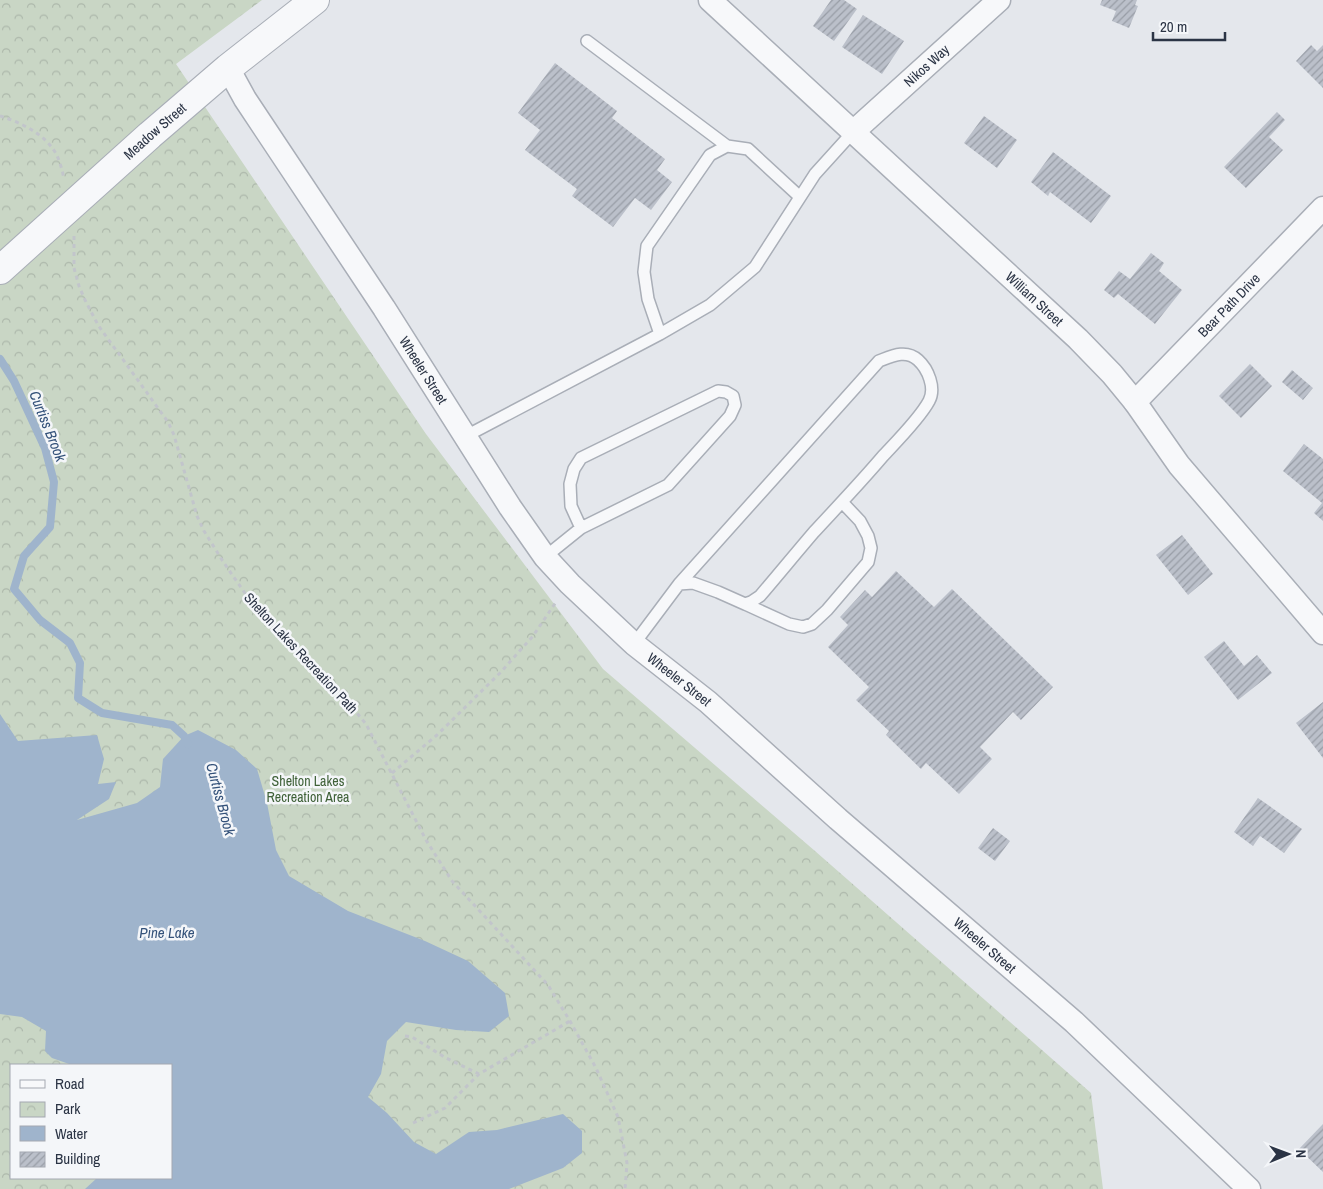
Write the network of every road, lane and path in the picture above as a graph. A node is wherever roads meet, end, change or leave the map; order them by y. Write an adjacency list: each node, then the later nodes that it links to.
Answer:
1 (315, 0): 5 (street, Meadow Street)
2 (710, 0): 7 (street, William Street)
3 (999, 0): 7 (street, Nikos Way)
4 (587, 41): 8 (lane)
5 (228, 68): 13 (street, Meadow Street); 16 (street, Wheeler Street)
6 (0, 116): 9 (path)
7 (853, 132): 10 (lane); 15 (street, William Street)
8 (726, 146): 10 (lane); 14 (lane)
9 (63, 176)
10 (800, 197): 14 (lane)
11 (1323, 208): 15 (street, Bear Path Drive)
12 (74, 233): 25 (path, Shelton Lakes Recreation Path)
13 (0, 270)
14 (660, 334): 16 (lane)
15 (1135, 402): 23 (street, William Street)
16 (466, 436): 19 (street, Wheeler Street)
17 (842, 502): 21 (lane); 22 (lane); 22 (lane)
18 (581, 528): 18 (lane); 19 (lane)
19 (545, 557): 20 (street, Wheeler Street)
20 (570, 584): 24 (street, Wheeler Street); 25 (path)
21 (679, 584): 22 (lane); 24 (lane)
22 (745, 604)
23 (1323, 633)
24 (634, 644): 31 (street, Wheeler Street)
25 (392, 773): 26 (path, Shelton Lakes Recreation Path)
26 (570, 1021): 28 (path); 30 (path, Shelton Lakes Recreation Path)
27 (405, 1036): 28 (path)
28 (479, 1074): 29 (path)
29 (413, 1123)
30 (625, 1189)
31 (1249, 1189)

